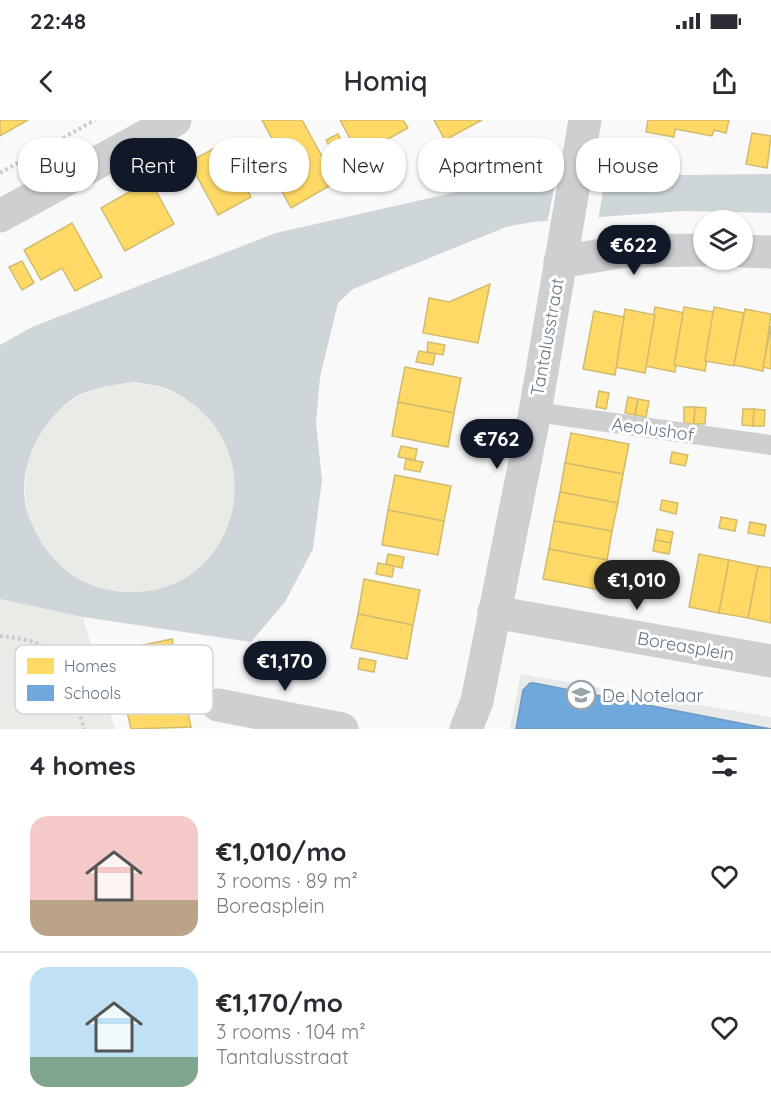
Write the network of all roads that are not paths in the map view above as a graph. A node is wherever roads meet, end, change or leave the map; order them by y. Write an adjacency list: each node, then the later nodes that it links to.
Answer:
1 (175, 120): 3 (street)
2 (582, 135): 7 (street, Tantalusstraat)
3 (0, 216)
4 (693, 250): 7 (street)
5 (753, 251): 6 (street)
6 (771, 252)
7 (560, 262): 8 (street, Tantalusstraat)
8 (535, 412): 9 (lane, Aeolushof); 10 (street, Tantalusstraat)
9 (771, 445)
10 (494, 612): 11 (street, Boreasplein); 14 (street, Tantalusstraat)
11 (771, 661)
12 (218, 705): 13 (street)
13 (342, 729)
14 (466, 729)

